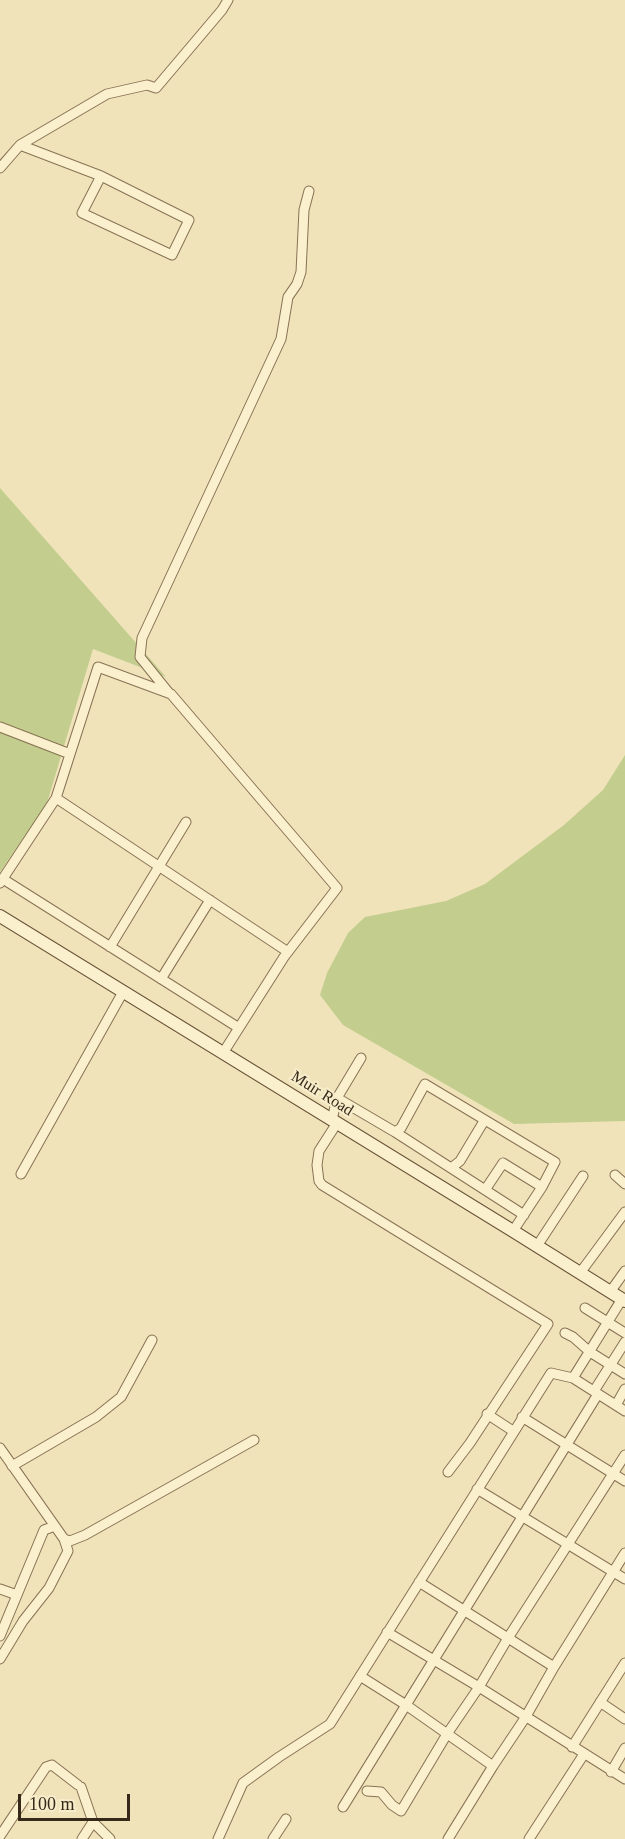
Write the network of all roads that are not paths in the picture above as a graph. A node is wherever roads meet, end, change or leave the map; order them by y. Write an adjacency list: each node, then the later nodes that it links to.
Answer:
1 (228, 0): 2 (street)
2 (20, 145): 3 (street); 4 (street)
3 (0, 168)
4 (100, 176): 4 (street)
5 (309, 191): 6 (street)
6 (171, 694): 8 (street); 16 (street)
7 (0, 727): 8 (street)
8 (70, 754): 9 (street)
9 (56, 798): 11 (street); 12 (street)
10 (186, 822): 11 (street)
11 (159, 866): 13 (street); 15 (street)
12 (1, 881): 15 (street)
13 (210, 900): 16 (street); 17 (street)
14 (0, 916): 18 (main road, Muir Road)
15 (110, 947): 17 (street)
16 (288, 952): 19 (street)
17 (161, 979): 19 (street)
18 (123, 992): 20 (main road, Muir Road); 27 (street)
19 (239, 1028): 20 (street)
20 (223, 1053): 24 (main road, Muir Road)
21 (361, 1058): 22 (street)
22 (338, 1098): 24 (street); 25 (street)
23 (484, 1121): 25 (street); 26 (street); 31 (street)
24 (334, 1122): 35 (main road, Muir Road); 55 (street)
25 (395, 1132): 26 (street)
26 (451, 1168): 32 (street)
27 (21, 1173)
28 (615, 1174): 30 (street)
29 (583, 1176): 36 (street)
30 (625, 1184)
31 (542, 1187): 32 (street); 34 (street)
32 (485, 1190): 34 (street)
33 (625, 1212): 38 (street)
34 (524, 1215): 35 (street)
35 (513, 1231): 36 (main road, Muir Road)
36 (537, 1246): 38 (main road, Muir Road)
37 (625, 1271): 39 (street)
38 (580, 1273): 39 (main road, Muir Road)
39 (610, 1292): 40 (main road, Muir Road)
40 (623, 1300): 42 (street)
41 (585, 1308): 42 (street)
42 (608, 1322): 44 (street); 47 (street)
43 (565, 1333): 47 (street)
44 (625, 1333)
45 (152, 1340): 62 (street)
46 (625, 1342): 48 (street)
47 (590, 1352): 48 (street); 50 (street)
48 (610, 1365): 49 (street); 52 (street)
49 (625, 1374)
50 (573, 1378): 52 (street); 56 (street)
51 (625, 1389): 53 (street)
52 (596, 1393): 53 (street); 59 (street)
53 (615, 1405): 54 (street)
54 (625, 1411)
55 (487, 1414): 57 (street); 63 (street)
56 (522, 1417): 57 (street); 59 (street)
57 (513, 1431): 66 (street)
58 (254, 1440): 69 (street)
59 (567, 1445): 64 (street); 67 (street)
60 (0, 1448): 62 (street)
61 (625, 1455): 64 (street)
62 (12, 1466): 68 (street)
63 (448, 1472)
64 (613, 1474): 65 (street); 70 (street)
65 (625, 1481)
66 (477, 1489): 67 (street); 74 (street)
67 (522, 1517): 70 (street); 77 (street)
68 (54, 1526): 69 (street); 76 (street)
69 (64, 1539): 81 (street)
70 (568, 1545): 72 (street); 80 (street)
71 (625, 1553): 72 (street)
72 (613, 1572): 73 (street); 84 (street)
73 (625, 1579)
74 (419, 1582): 77 (street); 79 (street)
75 (0, 1589): 76 (street)
76 (17, 1595): 78 (street)
77 (464, 1611): 80 (street); 82 (street)
78 (1, 1632)
79 (387, 1632): 82 (street); 85 (street)
80 (508, 1638): 84 (street); 86 (street)
81 (0, 1659)
82 (434, 1661): 86 (street); 88 (street)
83 (625, 1663): 87 (street)
84 (554, 1667): 89 (street)
85 (360, 1676): 88 (street); 105 (street)
86 (479, 1687): 89 (street); 91 (street)
87 (600, 1702): 90 (street); 92 (street)
88 (406, 1705): 91 (street); 99 (street)
89 (525, 1718): 92 (street); 95 (street)
90 (625, 1719)
91 (447, 1734): 95 (street); 98 (street)
92 (572, 1747): 94 (street)
93 (625, 1748): 96 (street)
94 (584, 1754): 96 (street); 108 (street)
95 (493, 1766): 107 (street)
96 (611, 1772): 97 (street)
97 (625, 1779)
98 (367, 1791)
99 (343, 1807)
100 (286, 1819): 106 (street)
101 (93, 1822): 102 (street); 103 (street); 104 (street)
102 (0, 1836)
103 (82, 1839)
104 (110, 1839)
105 (218, 1839)
106 (273, 1839)
107 (448, 1839)
108 (529, 1839)

